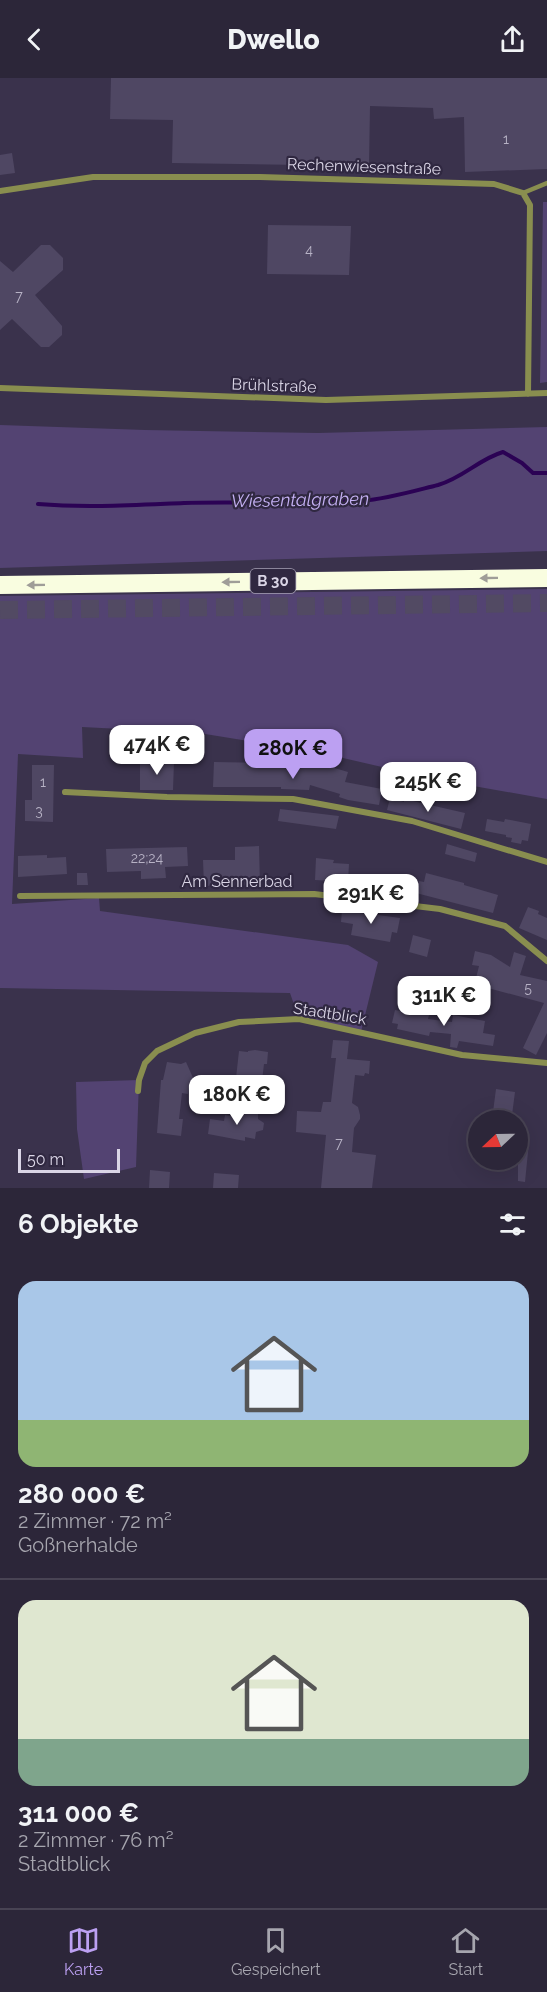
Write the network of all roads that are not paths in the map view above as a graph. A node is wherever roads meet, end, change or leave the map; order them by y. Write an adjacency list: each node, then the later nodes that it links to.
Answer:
1 (547, 183): 3 (lane)
2 (0, 191): 3 (street, Rechenwiesenstraße)
3 (524, 193): 6 (street)
4 (0, 388): 6 (street, Brühlstraße)
5 (547, 393): 6 (street, Brühlstraße)
6 (528, 394)
7 (547, 578): 8 (highway, B 30, one-way to 8)
8 (0, 585)
9 (65, 792): 10 (street)
10 (547, 862)
11 (20, 896): 12 (street, Am Sennerbad)
12 (547, 961)
13 (547, 1063): 14 (street, Stadtblick)
14 (138, 1091)

